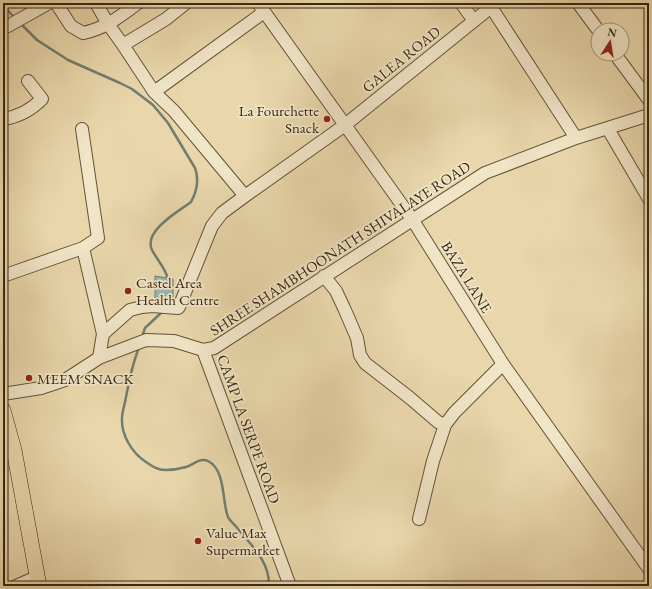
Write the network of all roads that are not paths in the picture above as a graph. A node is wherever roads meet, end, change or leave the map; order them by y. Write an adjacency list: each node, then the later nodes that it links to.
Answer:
1 (49, 3): 13 (street)
2 (56, 3): 12 (street)
3 (96, 3): 12 (street)
4 (138, 3): 12 (street)
5 (186, 3): 14 (street)
6 (461, 3): 10 (street)
7 (578, 3): 11 (street)
8 (493, 5): 10 (street, GALEA ROAD); 24 (street)
9 (261, 7): 17 (street); 21 (street, BAZA LANE)
10 (474, 21): 21 (street, GALEA ROAD)
11 (592, 22)
12 (108, 24): 14 (street)
13 (3, 27)
14 (123, 45): 17 (street)
15 (621, 62): 18 (street)
16 (28, 81): 20 (street)
17 (154, 92): 25 (street)
18 (649, 100)
19 (649, 115): 23 (street, SHREE SHAMBHOONATH SHIVALAYE ROAD)
20 (3, 119)
21 (345, 126): 25 (street, GALEA ROAD); 27 (street, BAZA LANE)
22 (82, 129): 28 (street)
23 (608, 129): 24 (street, SHREE SHAMBHOONATH SHIVALAYE ROAD); 26 (street)
24 (576, 138): 27 (street, SHREE SHAMBHOONATH SHIVALAYE ROAD)
25 (245, 196): 31 (street, GALEA ROAD)
26 (649, 199)
27 (412, 219): 30 (street, SHREE SHAMBHOONATH SHIVALAYE ROAD); 34 (street, BAZA LANE)
28 (83, 248): 29 (street); 31 (street)
29 (3, 276)
30 (324, 276): 32 (street, SHREE SHAMBHOONATH SHIVALAYE ROAD); 37 (street)
31 (104, 334): 33 (street)
32 (203, 350): 33 (street, SHREE SHAMBHOONATH SHIVALAYE ROAD); 42 (street, CAMP LA SERPE ROAD)
33 (100, 358): 35 (street, SHREE SHAMBHOONATH SHIVALAYE ROAD)
34 (503, 364): 37 (street); 39 (street, BAZA LANE)
35 (3, 394)
36 (3, 410): 40 (main road)
37 (445, 425): 38 (street)
38 (419, 519)
39 (649, 569)
40 (38, 582): 41 (street)
41 (16, 586)
42 (290, 586)

